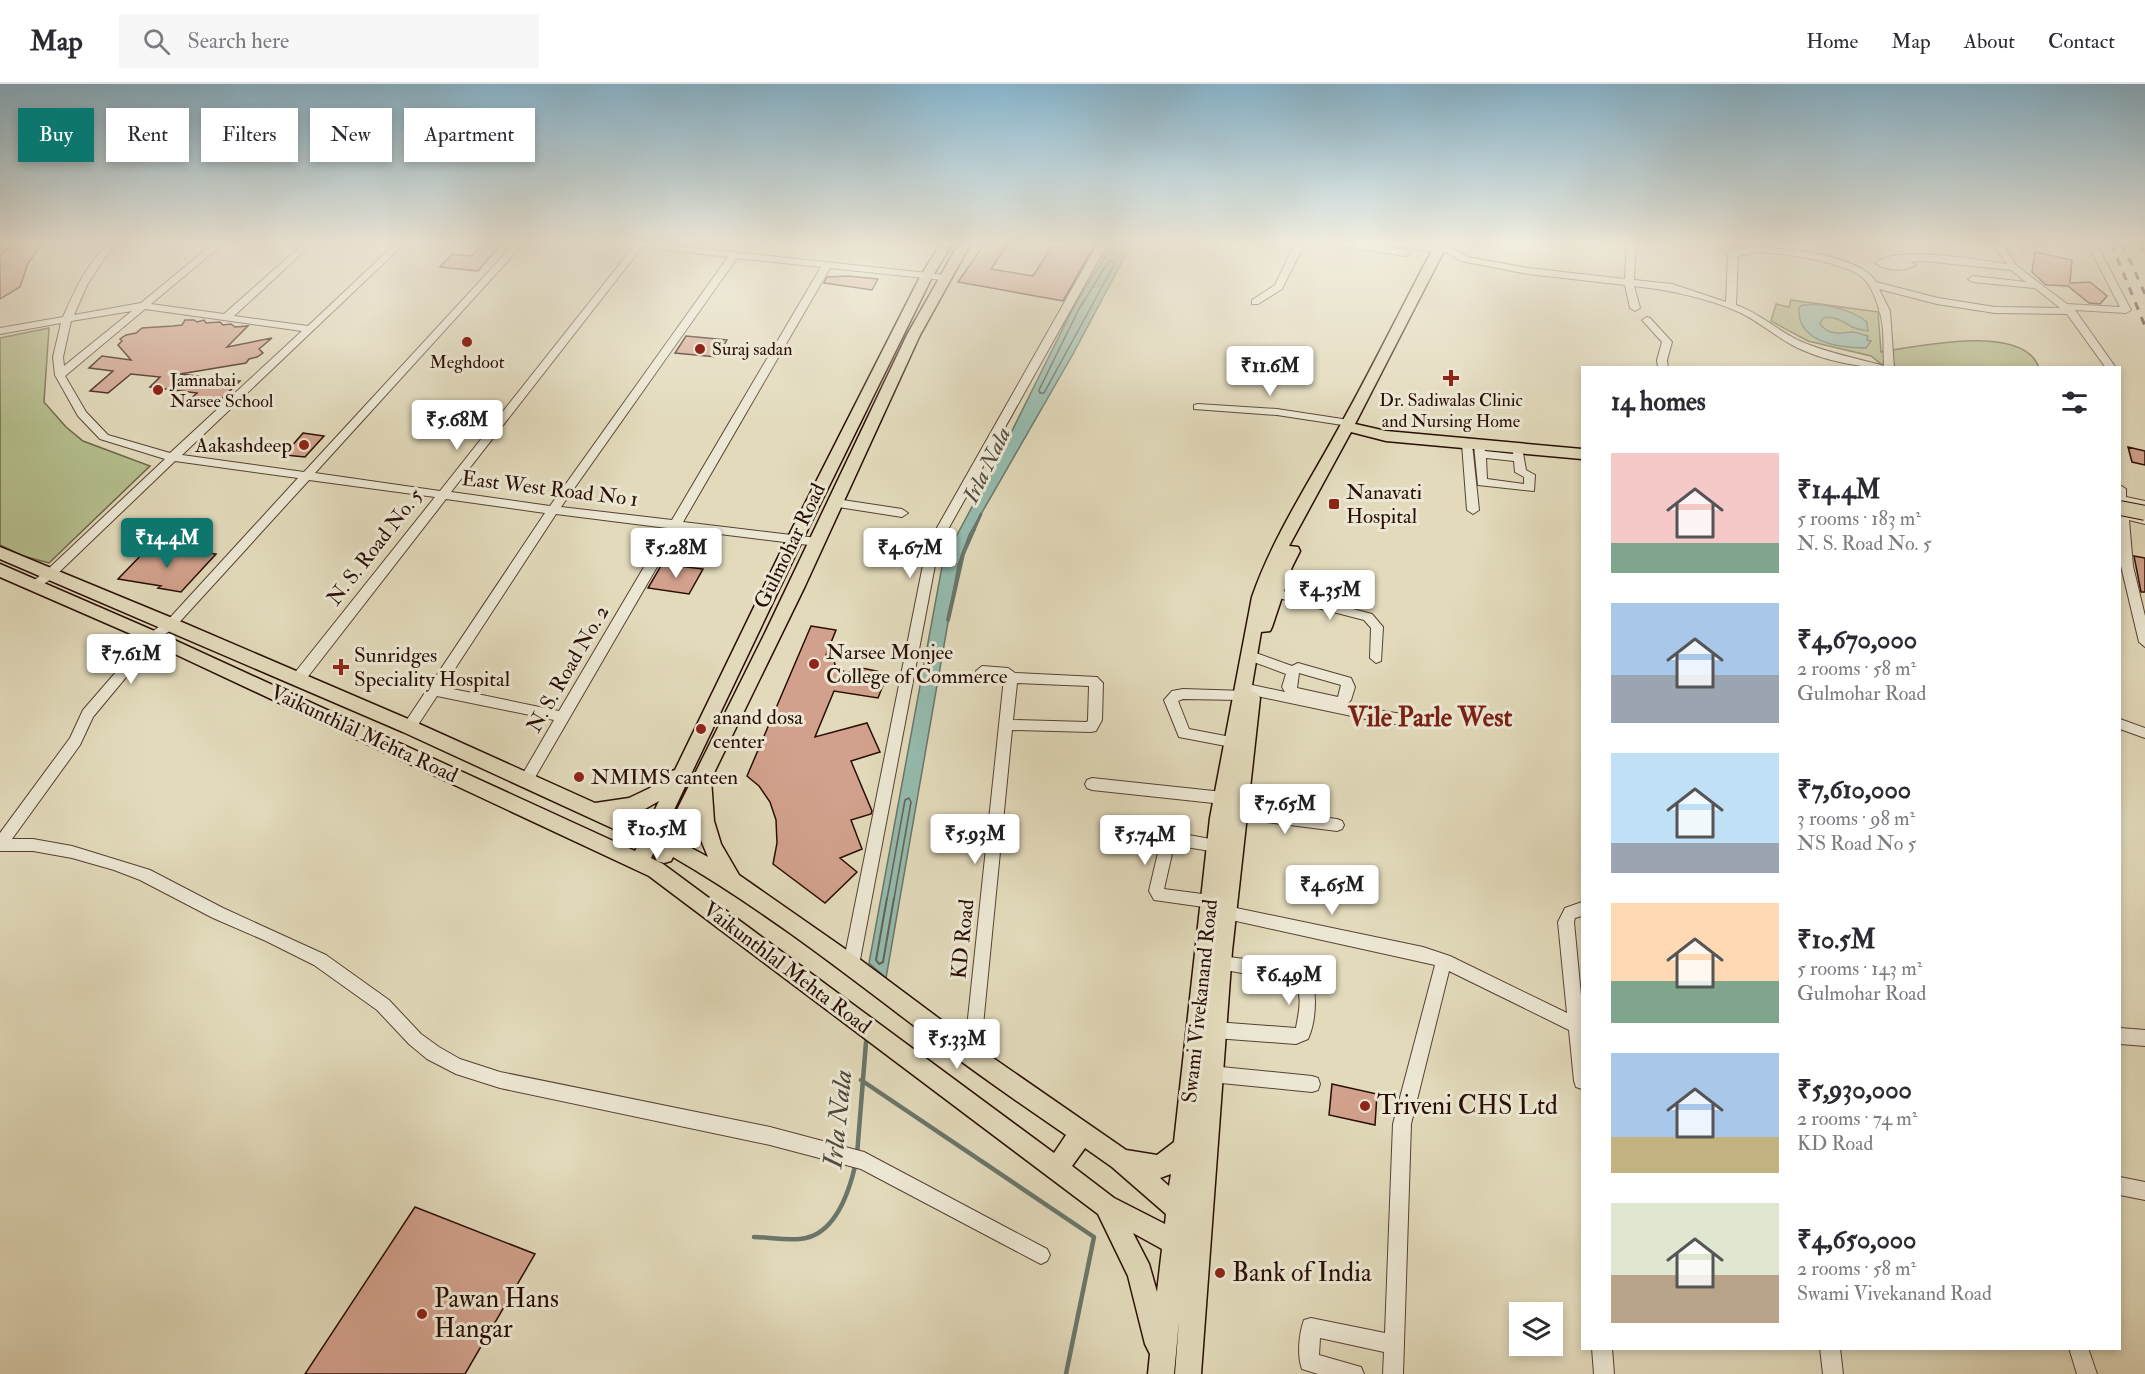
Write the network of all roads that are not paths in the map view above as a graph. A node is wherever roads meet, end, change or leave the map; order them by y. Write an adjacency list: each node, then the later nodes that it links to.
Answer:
1 (73, 303): 24 (street)
2 (144, 303): 19 (street)
3 (242, 303): 23 (street)
4 (338, 303): 26 (street)
5 (465, 303): 40 (street)
6 (592, 303): 42 (street, N. S. Road No. 5)
7 (701, 303): 48 (street)
8 (805, 303): 54 (street, N. S. Road No. 2)
9 (918, 303): 55 (main road, Gulmohar Road)
10 (921, 303): 43 (main road, Gulmohar Road)
11 (1069, 303): 99 (street)
12 (1415, 303): 34 (main road, Swami Vivekanand Road)
13 (1634, 303): 21 (street)
14 (1722, 303): 20 (street)
15 (1882, 303): 30 (street)
16 (1951, 303): 22 (street)
17 (2061, 303): 22 (street)
18 (2123, 303): 22 (street)
19 (141, 306): 23 (street); 24 (street); 32 (street)
20 (1731, 306): 29 (street)
21 (1635, 308)
22 (2068, 309): 31 (street)
23 (226, 318): 26 (street)
24 (66, 319): 27 (street); 32 (street)
25 (1647, 320): 28 (street)
26 (311, 329): 39 (street)
27 (0, 331)
28 (1664, 366)
29 (1873, 366)
30 (1889, 366)
31 (2110, 366)
32 (60, 375): 39 (street, East West Road No 1)
33 (1198, 407): 34 (street)
34 (1350, 425): 35 (main road); 36 (main road); 61 (main road, Swami Vivekanand Road); 74 (main road, Swami Vivekanand Road)
35 (1475, 448): 37 (main road); 41 (street)
36 (1581, 449)
37 (1519, 454): 38 (main road); 41 (street)
38 (1581, 454)
39 (170, 457): 40 (street, East West Road No 1); 59 (street)
40 (306, 476): 42 (street, East West Road No 1); 62 (street)
41 (1476, 478): 49 (street)
42 (441, 494): 48 (street, East West Road No 1); 72 (street, N. S. Road No. 5)
43 (836, 503): 50 (street); 56 (main road, Gulmohar Road)
44 (2121, 504): 47 (street)
45 (2121, 504): 52 (main road, bridge)
46 (2121, 505): 53 (street)
47 (2145, 505)
48 (553, 510): 54 (street, East West Road No 1); 73 (street)
49 (1473, 510)
50 (902, 513)
51 (2121, 513): 66 (street)
52 (2145, 513)
53 (2145, 520)
54 (675, 524): 55 (street, East West Road No 1); 75 (street, N. S. Road No. 2)
55 (795, 539): 56 (street, East West Road No 1); 63 (main road, Gulmohar Road)
56 (817, 542): 64 (main road, Gulmohar Road)
57 (0, 554): 59 (main road, Vaikunthlal Mehta Road)
58 (0, 570): 60 (main road, Vaikunthlal Mehta Road)
59 (50, 574): 60 (street); 62 (main road, Vaikunthlal Mehta Road)
60 (34, 585): 65 (main road, Vaikunthlal Mehta Road)
61 (1275, 593): 67 (main road, Swami Vivekanand Road); 68 (street)
62 (171, 624): 65 (street); 72 (main road, Vaikunthlal Mehta Road)
63 (753, 627): 64 (main road); 82 (main road, Gulmohar Road)
64 (774, 630): 83 (main road, Gulmohar Road)
65 (153, 637): 91 (street); 93 (main road, Vaikunthlal Mehta Road)
66 (2145, 642)
67 (1256, 658): 70 (street); 74 (main road, Swami Vivekanand Road)
68 (1376, 658)
69 (982, 671): 71 (street)
70 (1293, 671)
71 (1011, 678): 78 (street, KD Road); 78 (street)
72 (297, 679): 79 (main road, Vaikunthlal Mehta Road)
73 (433, 690): 75 (street); 79 (street)
74 (1246, 692): 76 (street); 81 (main road, Swami Vivekanand Road); 81 (street); 87 (main road, Swami Vivekanand Road)
75 (563, 717): 84 (street, N. S. Road No. 2)
76 (1427, 723)
77 (2121, 724): 80 (street)
78 (1006, 725): 104 (street, KD Road)
79 (409, 727): 84 (main road, Vaikunthlal Mehta Road)
80 (2145, 733)
81 (1231, 742): 87 (main road, Swami Vivekanand Road)
82 (686, 765): 88 (main road); 90 (main road, Gulmohar Road)
83 (706, 769): 90 (main road, Gulmohar Road); 94 (main road)
84 (525, 782): 88 (main road, Vaikunthlal Mehta Road)
85 (1092, 784): 87 (street)
86 (1169, 785): 87 (street)
87 (1228, 800): 89 (street); 92 (main road, Swami Vivekanand Road); 95 (main road, Swami Vivekanand Road)
88 (594, 810): 90 (main road, Vaikunthlal Mehta Road)
89 (1337, 825)
90 (660, 841): 93 (main road, Gulmohar Road); 94 (main road, Vaikunthlal Mehta Road)
91 (0, 844): 116 (street)
92 (1216, 846): 95 (main road, Swami Vivekanand Road); 95 (street)
93 (648, 865): 110 (main road, Vaikunthlal Mehta Road)
94 (734, 882): 99 (main road, Vaikunthlal Mehta Road)
95 (1215, 907): 97 (street); 98 (main road, Swami Vivekanand Road); 108 (main road, Swami Vivekanand Road)
96 (1581, 909): 100 (street)
97 (1444, 961): 100 (street); 117 (street)
98 (1221, 963): 101 (main road, Swami Vivekanand Road); 101 (street)
99 (851, 965): 104 (main road, Vaikunthlal Mehta Road)
100 (1581, 1027)
101 (1215, 1030): 105 (main road, Swami Vivekanand Road)
102 (2121, 1036): 103 (street)
103 (2145, 1038)
104 (972, 1056): 107 (main road, Vaikunthlal Mehta Road)
105 (1211, 1074): 106 (street); 115 (main road, Swami Vivekanand Road)
106 (1312, 1084)
107 (1082, 1132): 109 (main road, Vaikunthlal Mehta Road); 110 (main road)
108 (1184, 1149): 109 (main road); 114 (main road, Swami Vivekanand Road)
109 (1120, 1159): 114 (main road, Vaikunthlal Mehta Road)
110 (1056, 1169): 113 (main road, Vaikunthlal Mehta Road)
111 (2121, 1186): 112 (street)
112 (2145, 1191)
113 (1106, 1206): 115 (main road, Vaikunthlal Mehta Road); 121 (main road)
114 (1178, 1209): 115 (main road, Vaikunthlal Mehta Road)
115 (1186, 1242): 121 (main road, Swami Vivekanand Road); 122 (main road, Swami Vivekanand Road)
116 (1041, 1255)
117 (1392, 1343): 123 (street); 124 (street); 125 (street)
118 (1602, 1350): 126 (street)
119 (1830, 1350): 127 (street)
120 (2079, 1350): 128 (street)
121 (1161, 1366)
122 (1188, 1374)
123 (1354, 1374)
124 (1388, 1374)
125 (1393, 1374)
126 (1604, 1374)
127 (1833, 1374)
128 (2087, 1374)

